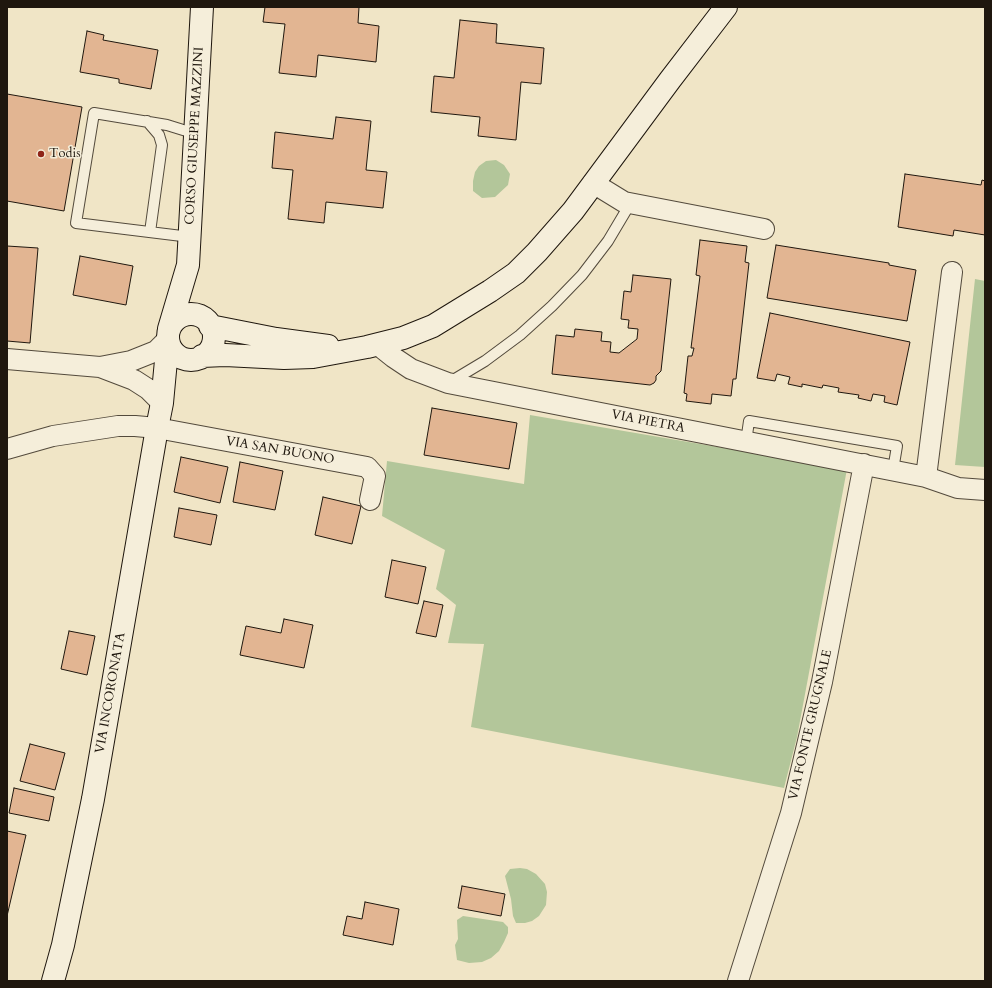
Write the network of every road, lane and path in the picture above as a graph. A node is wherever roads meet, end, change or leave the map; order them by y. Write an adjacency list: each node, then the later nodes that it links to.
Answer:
1 (202, 7): 4 (main road, CORSO GIUSEPPE MAZZINI)
2 (726, 7): 5 (main road)
3 (146, 121): 4 (lane); 8 (lane); 8 (lane)
4 (196, 134): 9 (main road, CORSO GIUSEPPE MAZZINI)
5 (593, 183): 6 (street); 14 (main road)
6 (630, 204): 7 (street); 18 (lane)
7 (764, 229)
8 (150, 232): 9 (lane)
9 (190, 237): 10 (main road, CORSO GIUSEPPE MAZZINI)
10 (188, 265): 12 (main road, CORSO GIUSEPPE MAZZINI); 13 (main road, CORSO GIUSEPPE MAZZINI)
11 (952, 272): 25 (street)
12 (208, 322): 13 (main road); 14 (main road); 15 (main road)
13 (169, 334): 15 (main road); 17 (street); 19 (main road, VIA INCORONATA)
14 (373, 346): 15 (main road); 18 (street, VIA PIETRA)
15 (197, 358): 19 (main road, VIA INCORONATA)
16 (7, 359): 17 (street)
17 (100, 367): 19 (street)
18 (448, 383): 21 (street, VIA PIETRA)
19 (162, 403): 20 (main road, VIA INCORONATA)
20 (156, 428): 22 (street); 27 (street, VIA SAN BUONO); 28 (main road, VIA INCORONATA)
21 (746, 442): 23 (street, VIA PIETRA); 24 (lane)
22 (7, 449)
23 (864, 464): 24 (street, VIA PIETRA); 29 (street, VIA FONTE GRUGNALE)
24 (893, 470): 25 (street, VIA PIETRA)
25 (926, 477): 26 (street, VIA PIETRA)
26 (985, 490)
27 (370, 500)
28 (53, 981)
29 (738, 981)

